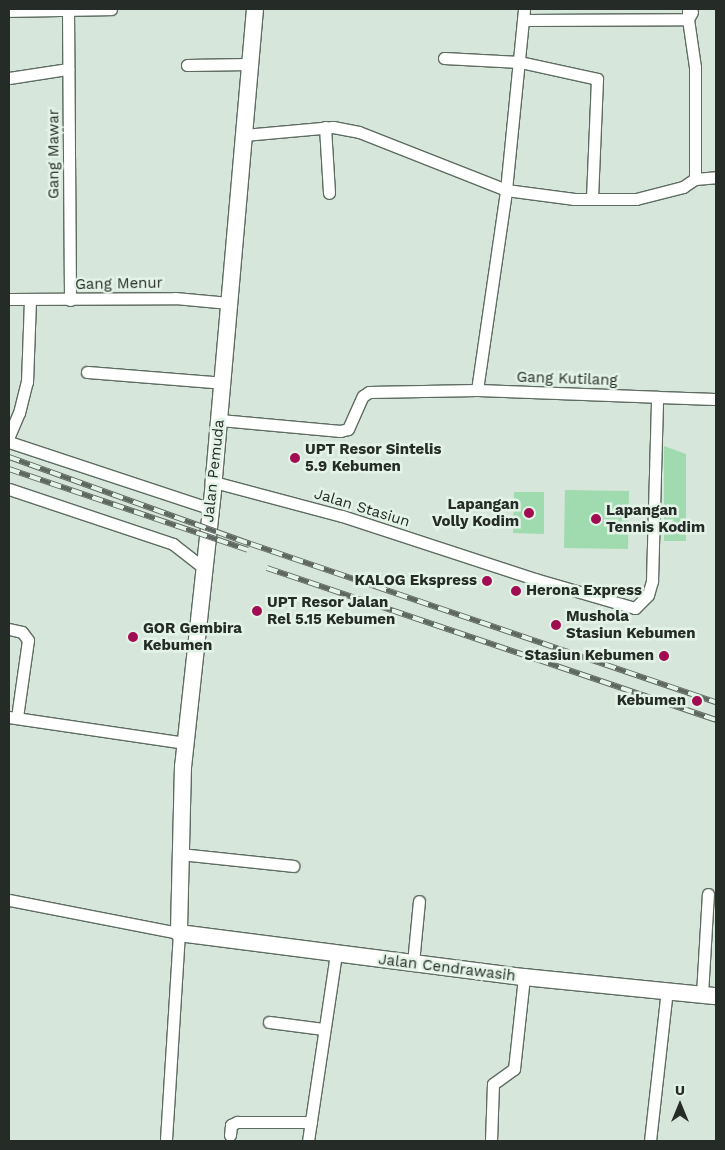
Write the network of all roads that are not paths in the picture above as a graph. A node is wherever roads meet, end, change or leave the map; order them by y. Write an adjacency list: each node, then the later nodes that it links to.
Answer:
1 (68, 9): 2 (street); 4 (street); 11 (street, Gang Mawar)
2 (111, 9)
3 (255, 9): 9 (main road, Jalan Pemuda)
4 (9, 11)
5 (690, 12): 6 (street); 16 (street)
6 (523, 15): 8 (street)
7 (444, 58): 8 (street)
8 (520, 62): 17 (street); 19 (street)
9 (249, 64): 10 (street); 14 (main road, Jalan Pemuda)
10 (187, 65)
11 (68, 68): 12 (street); 22 (street, Gang Mawar)
12 (9, 78)
13 (325, 127): 14 (street); 17 (street); 18 (street)
14 (244, 135): 23 (main road, Jalan Pemuda)
15 (716, 177): 16 (street)
16 (695, 179): 19 (street)
17 (506, 190): 19 (street); 26 (street)
18 (329, 193)
19 (592, 199)
20 (9, 300): 21 (street, Gang Menur)
21 (30, 300): 22 (street, Gang Menur); 30 (street)
22 (70, 300): 23 (street, Gang Menur)
23 (229, 303): 25 (main road, Jalan Pemuda)
24 (87, 372): 25 (street)
25 (223, 383): 29 (main road, Jalan Pemuda)
26 (477, 390): 27 (street, Gang Kutilang); 29 (street, Gang Kutilang)
27 (657, 397): 28 (street); 32 (street, Jalan Stasiun)
28 (716, 399)
29 (220, 420): 32 (main road, Jalan Pemuda)
30 (9, 436)
31 (9, 442): 34 (street)
32 (214, 482): 34 (main road, Jalan Pemuda)
33 (9, 489): 35 (street)
34 (211, 510): 35 (main road, Jalan Pemuda)
35 (204, 568): 38 (main road, Jalan Pemuda)
36 (9, 629): 37 (street)
37 (13, 717): 38 (street)
38 (185, 743): 39 (main road, Jalan Pemuda)
39 (181, 854): 40 (street); 44 (main road, Jalan Pemuda)
40 (292, 866)
41 (708, 894): 49 (street)
42 (9, 900): 44 (street)
43 (419, 901): 46 (street)
44 (179, 933): 45 (main road, Jalan Cendrawasih); 54 (street)
45 (336, 953): 46 (main road, Jalan Cendrawasih); 51 (street)
46 (413, 963): 47 (main road, Jalan Cendrawasih)
47 (524, 977): 48 (main road, Jalan Cendrawasih); 56 (street)
48 (667, 989): 49 (main road, Jalan Cendrawasih); 57 (street)
49 (709, 995)
50 (269, 1022): 51 (street)
51 (324, 1030): 52 (street)
52 (311, 1122): 53 (street); 55 (street)
53 (230, 1135)
54 (166, 1141)
55 (308, 1141)
56 (491, 1141)
57 (650, 1141)

